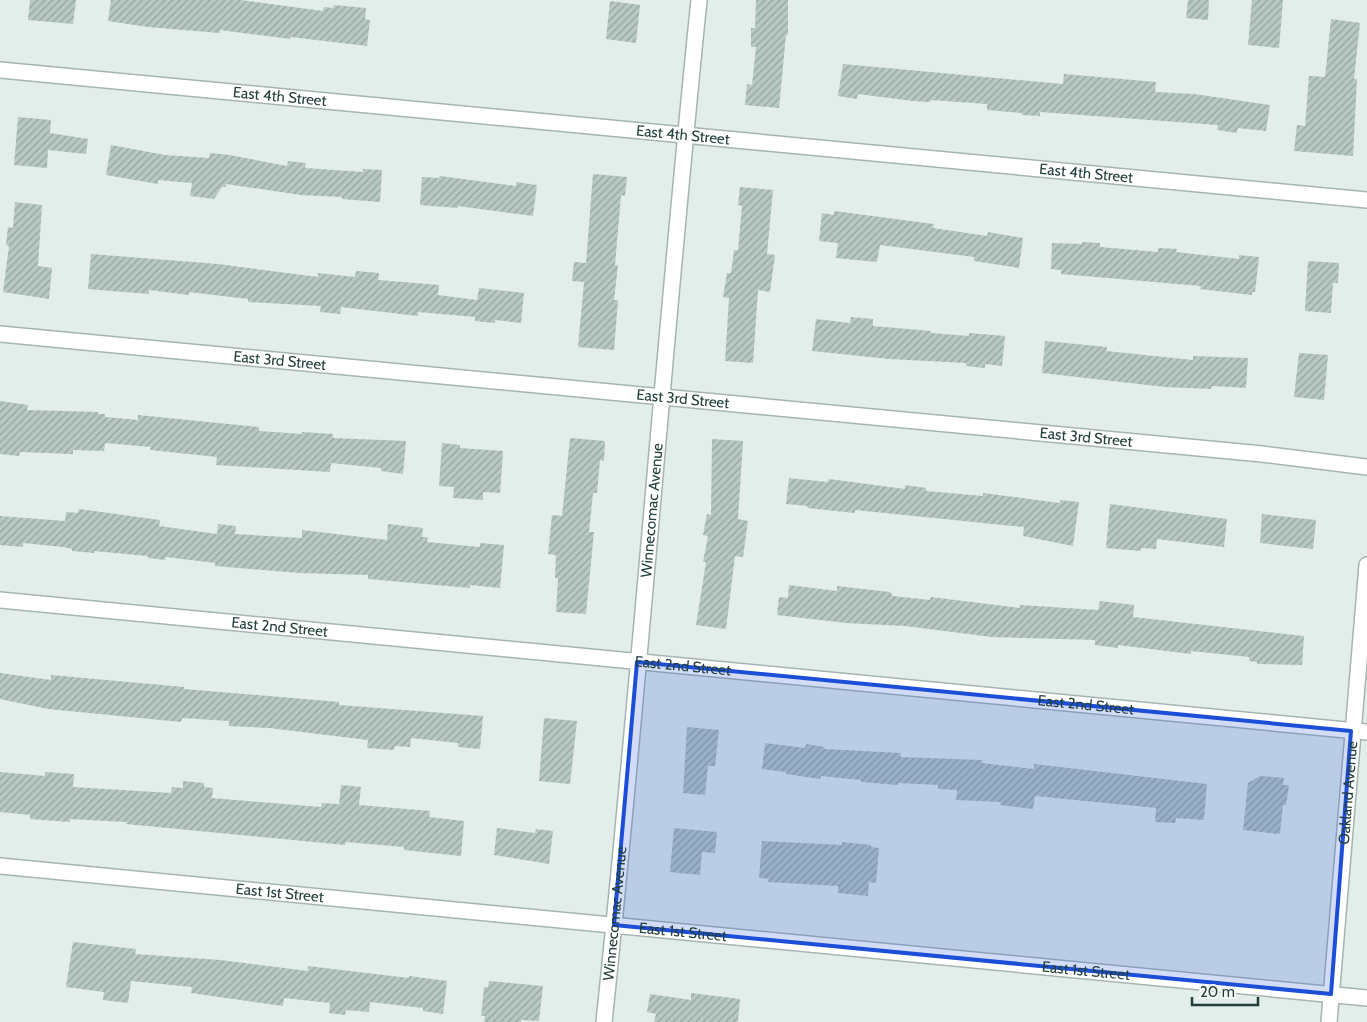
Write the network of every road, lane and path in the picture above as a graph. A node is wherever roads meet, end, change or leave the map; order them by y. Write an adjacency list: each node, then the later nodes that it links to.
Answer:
1 (699, 0): 3 (street, Winnecomac Avenue)
2 (0, 70): 3 (street, East 4th Street)
3 (685, 136): 4 (street, East 4th Street); 6 (street, Winnecomac Avenue)
4 (1367, 200)
5 (0, 334): 6 (street, East 3rd Street)
6 (662, 398): 7 (street, East 3rd Street); 10 (street, Winnecomac Avenue)
7 (1367, 467)
8 (1367, 564): 11 (street, Oakland Avenue)
9 (0, 600): 10 (street, East 2nd Street)
10 (637, 662): 11 (street, East 2nd Street); 14 (street, Winnecomac Avenue)
11 (1352, 731): 12 (street, East 2nd Street); 15 (street, Oakland Avenue)
12 (1367, 732)
13 (0, 866): 14 (street, East 1st Street)
14 (614, 925): 15 (street, East 1st Street); 17 (street, Winnecomac Avenue)
15 (1332, 994): 16 (street, East 1st Street); 18 (street, Oakland Avenue)
16 (1367, 998)
17 (604, 1022)
18 (1329, 1022)

